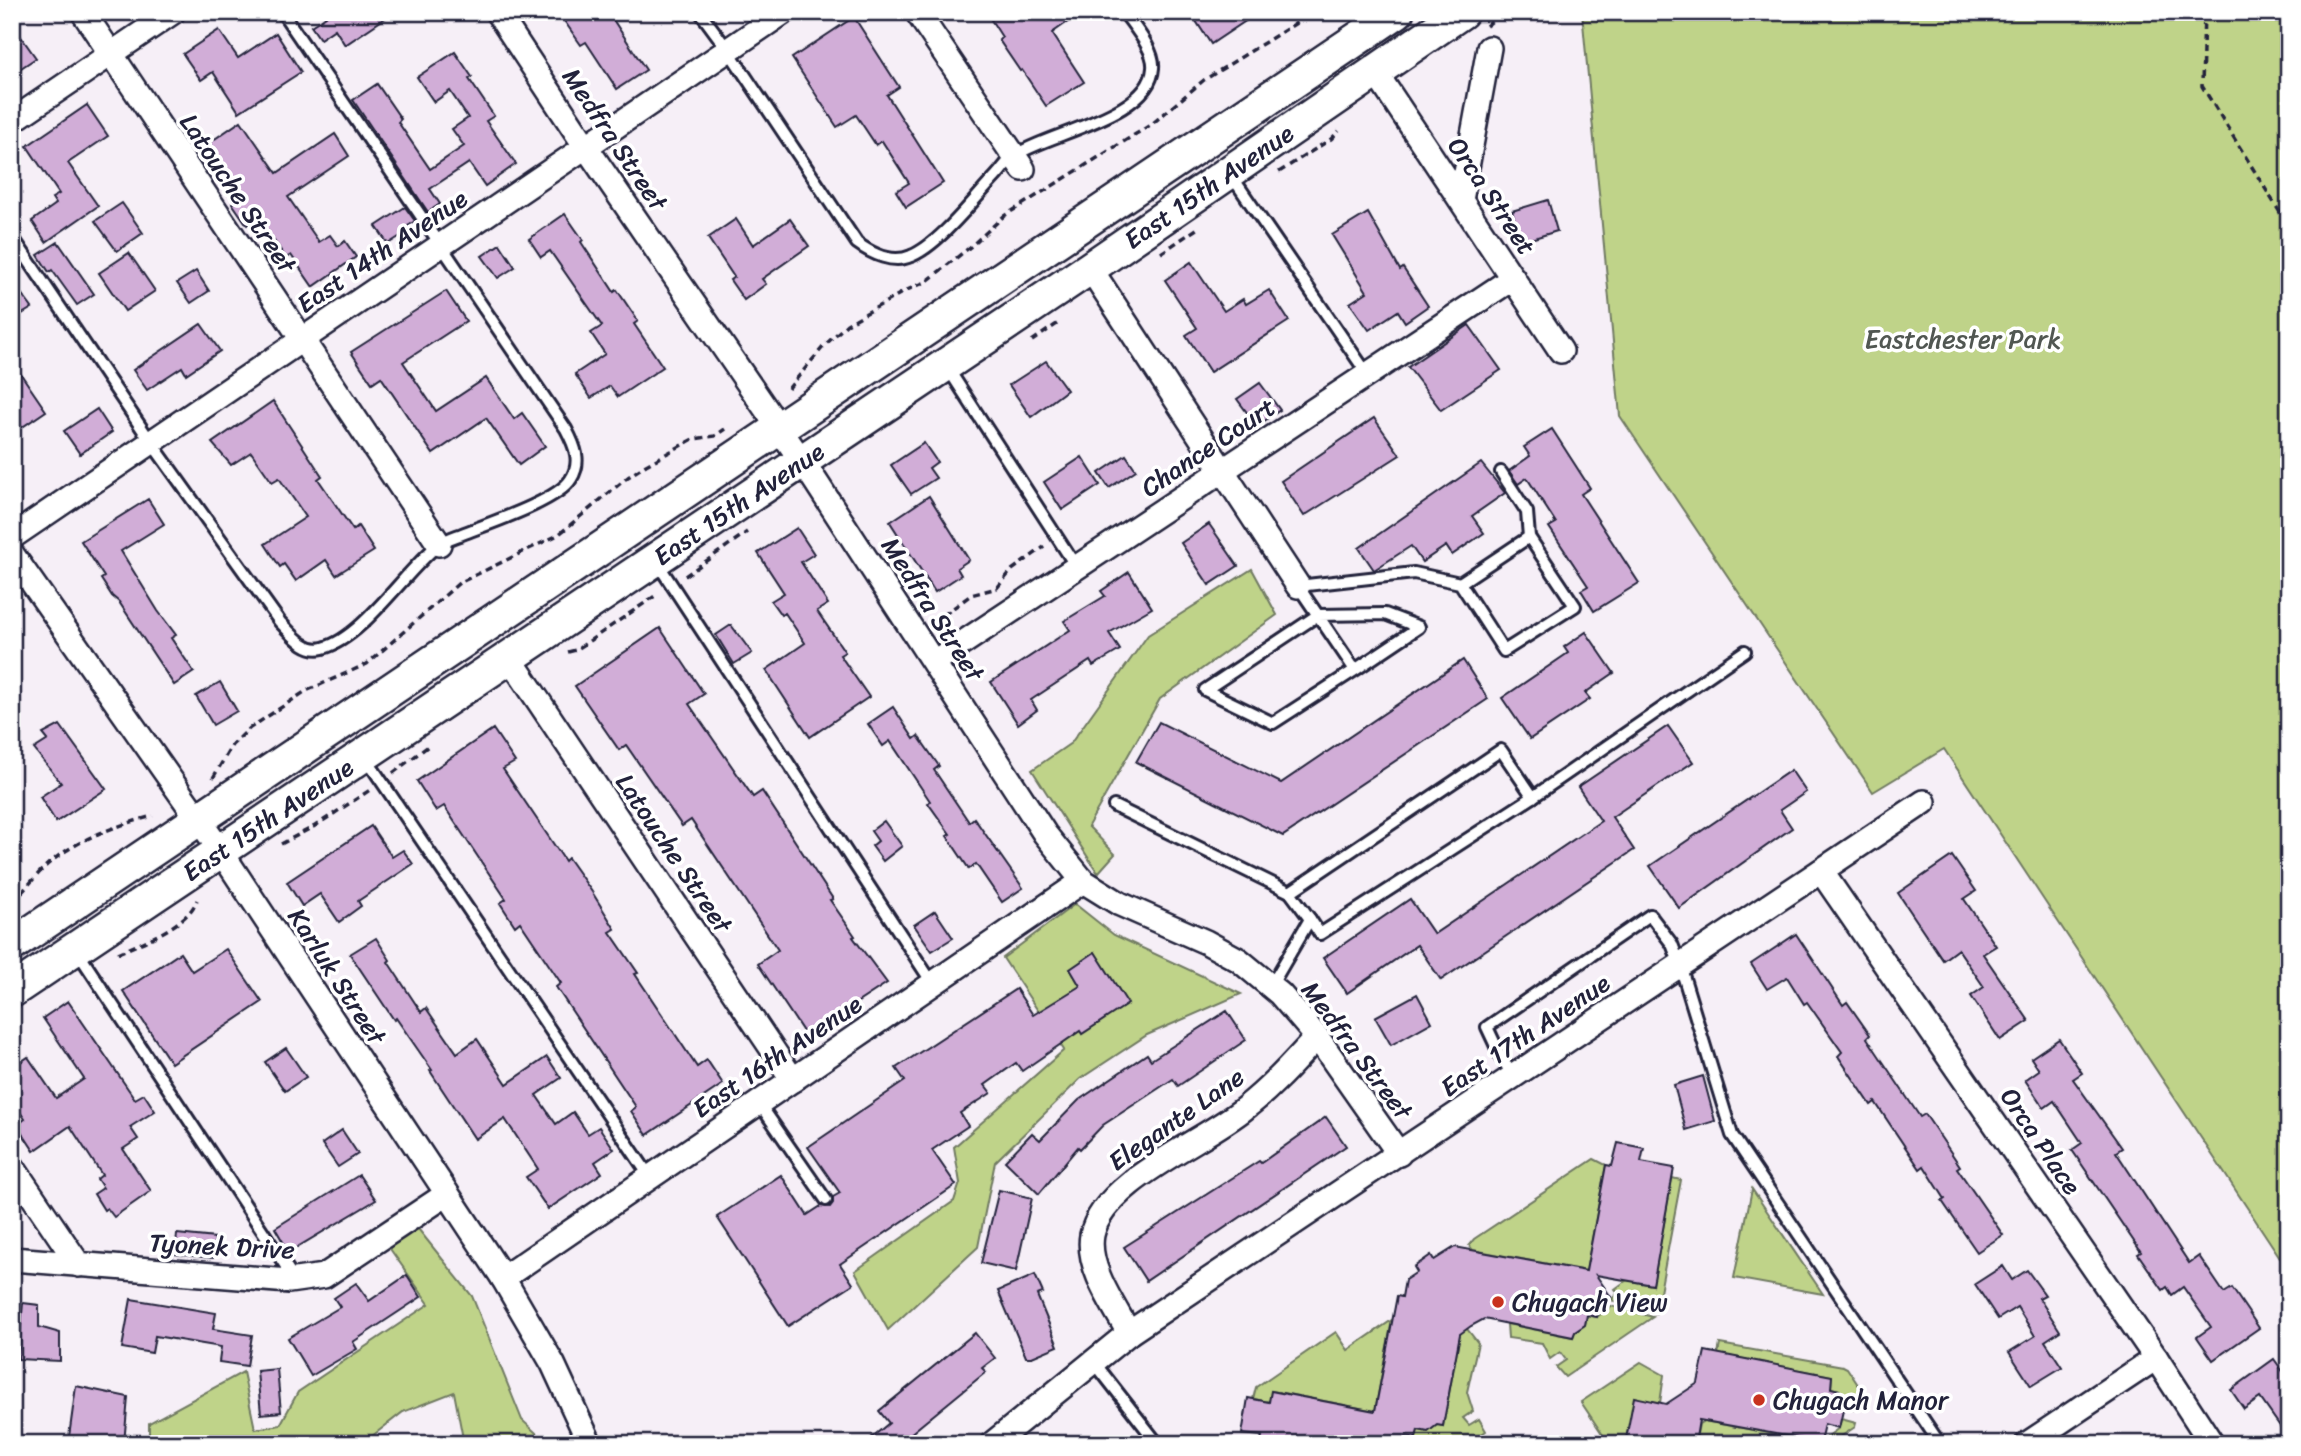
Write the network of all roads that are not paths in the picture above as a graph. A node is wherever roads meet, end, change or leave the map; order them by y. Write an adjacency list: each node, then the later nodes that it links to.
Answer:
1 (83, 12): 13 (street, Latouche Street)
2 (173, 12): 13 (street)
3 (282, 12): 21 (lane)
4 (497, 12): 16 (street, Medfra Street)
5 (701, 12): 12 (lane)
6 (784, 12): 12 (street, East 14th Avenue)
7 (917, 12): 17 (street)
8 (1124, 12): 17 (lane)
9 (1396, 12): 28 (main road, East 15th Avenue)
10 (1462, 12): 14 (main road, East 15th Avenue)
11 (1489, 48): 19 (street)
12 (728, 50): 16 (street, East 14th Avenue); 17 (lane)
13 (111, 54): 15 (street); 24 (street, Latouche Street)
14 (1376, 73): 18 (main road, East 15th Avenue); 19 (street, Orca Street)
15 (12, 121)
16 (586, 147): 21 (street, East 14th Avenue); 28 (street, Medfra Street)
17 (1019, 163)
18 (1230, 172): 22 (main road, East 15th Avenue); 27 (lane)
19 (1461, 200): 23 (street, Orca Street)
20 (12, 236): 29 (lane)
21 (440, 245): 24 (street, East 14th Avenue); 35 (lane)
22 (1090, 268): 26 (main road, East 15th Avenue); 31 (street)
23 (1513, 278): 25 (street, Orca Street); 27 (street, Chance Court)
24 (302, 339): 29 (street, East 14th Avenue); 35 (street, Latouche Street)
25 (1561, 351)
26 (945, 364): 30 (main road, East 15th Avenue); 38 (lane)
27 (1368, 375): 31 (street, Chance Court)
28 (780, 429): 30 (street, Medfra Street); 50 (main road, East 15th Avenue)
29 (151, 442): 33 (street, East 14th Avenue); 35 (lane)
30 (801, 460): 37 (main road, East 15th Avenue); 44 (street, Medfra Street)
31 (1223, 471): 38 (street, Chance Court); 40 (street)
32 (1502, 472): 34 (lane)
33 (12, 537)
34 (1530, 537): 39 (lane); 39 (lane)
35 (439, 544)
36 (12, 554): 50 (street, Karluk Street)
37 (655, 559): 43 (main road, East 15th Avenue); 59 (lane)
38 (1077, 568): 44 (street, Chance Court)
39 (1460, 583): 40 (lane)
40 (1298, 586): 41 (lane)
41 (1318, 615): 45 (lane); 45 (lane); 45 (lane)
42 (1745, 652): 47 (lane)
43 (509, 657): 46 (main road, East 15th Avenue); 64 (street, Latouche Street)
44 (934, 662): 53 (street, Medfra Street)
45 (1355, 670)
46 (364, 754): 51 (main road, East 15th Avenue); 68 (lane)
47 (1533, 797): 54 (lane); 55 (lane)
48 (1924, 802): 52 (street, East 17th Avenue)
49 (1114, 806): 54 (lane)
50 (198, 820): 51 (street, Karluk Street); 56 (main road, East 15th Avenue)
51 (220, 850): 57 (main road, East 15th Avenue); 69 (street, Karluk Street)
52 (1821, 871): 58 (street, East 17th Avenue); 76 (street, Orca Place)
53 (1083, 881): 59 (street, East 16th Avenue); 60 (street, Medfra Street)
54 (1290, 892): 55 (lane)
55 (1310, 919): 60 (lane)
56 (12, 945)
57 (75, 949): 61 (main road, East 15th Avenue); 74 (lane)
58 (1680, 965): 63 (street, East 17th Avenue); 63 (lane); 81 (lane)
59 (933, 984): 64 (street, East 16th Avenue)
60 (1271, 986): 62 (street, Medfra Street)
61 (12, 991)
62 (1317, 1037): 66 (street, Medfra Street); 75 (street, Elegante Lane)
63 (1514, 1077): 66 (street, East 17th Avenue)
64 (793, 1080): 65 (street, East 16th Avenue)
65 (759, 1103): 68 (street, East 16th Avenue); 70 (lane)
66 (1399, 1153): 75 (street, East 17th Avenue)
67 (12, 1166): 72 (street)
68 (650, 1177): 73 (street, East 16th Avenue)
69 (447, 1194): 73 (street, Karluk Street); 74 (street, Tyonek Drive)
70 (826, 1200)
71 (12, 1259): 72 (street, Tyonek Drive)
72 (79, 1265): 74 (street, Tyonek Drive)
73 (503, 1278): 78 (street, Karluk Street)
74 (295, 1280)
75 (1129, 1334): 77 (street, East 17th Avenue)
76 (2156, 1357): 82 (street); 83 (street, Orca Place)
77 (1094, 1362): 79 (street, East 17th Avenue); 80 (lane)
78 (590, 1444)
79 (992, 1444)
80 (1158, 1444)
81 (1940, 1444)
82 (2027, 1444)
83 (2212, 1444)

